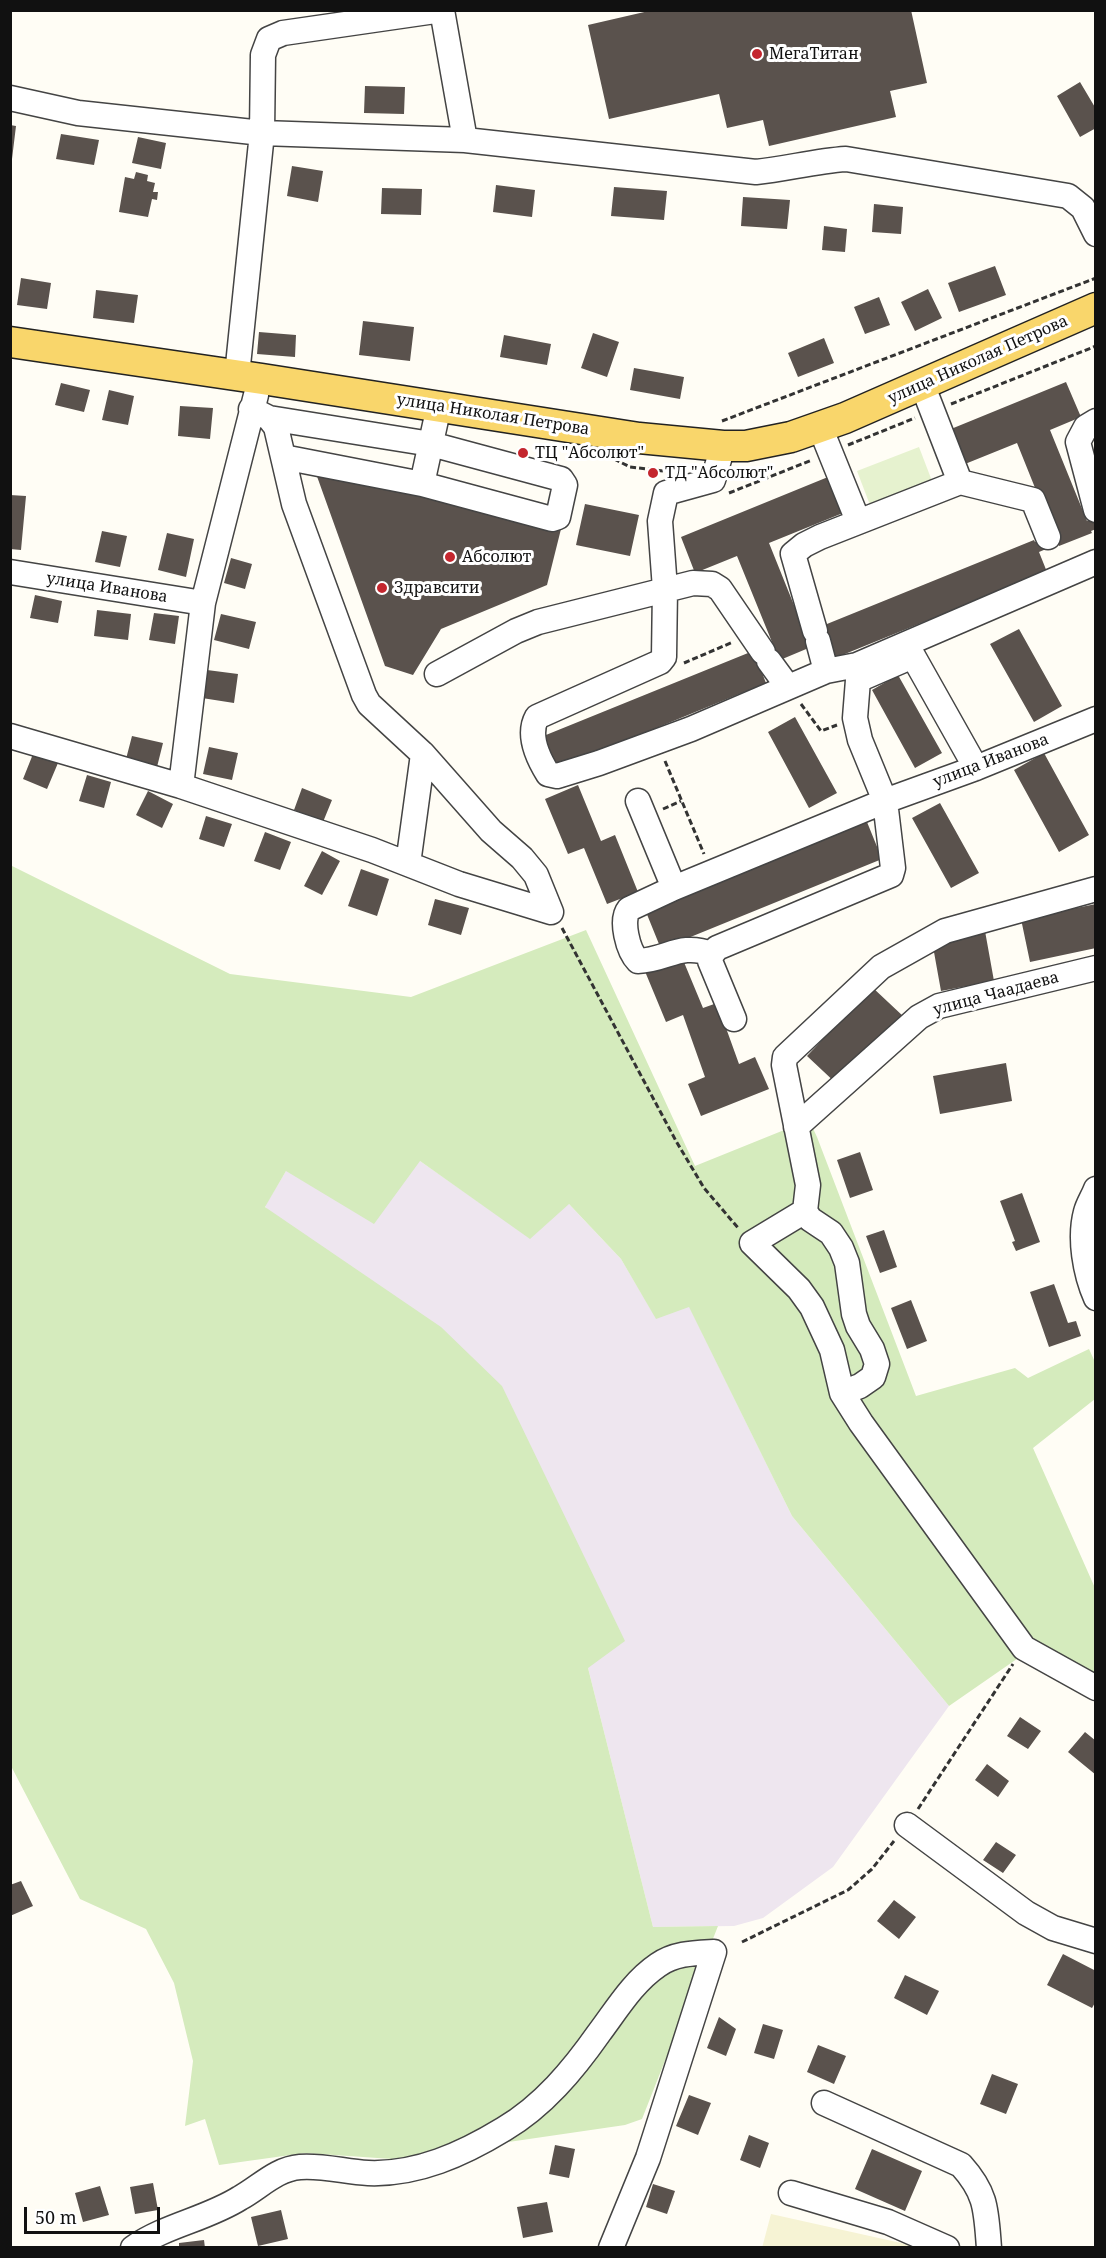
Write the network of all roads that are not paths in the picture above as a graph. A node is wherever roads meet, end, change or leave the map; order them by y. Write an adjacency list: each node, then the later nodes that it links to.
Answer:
1 (442, 10): 3 (street); 4 (street)
2 (10, 98): 3 (street)
3 (262, 132): 4 (street); 8 (street)
4 (465, 140): 5 (street)
5 (1095, 234)
6 (1095, 308): 9 (main road, улица Николая Петрова)
7 (10, 342): 8 (main road, улица Николая Петрова)
8 (249, 377): 10 (main road, улица Николая Петрова); 11 (street)
9 (927, 398): 14 (main road, улица Николая Петрова); 17 (street)
10 (440, 406): 13 (main road, улица Николая Петрова); 15 (street)
11 (260, 413): 15 (street); 16 (street); 25 (street)
12 (1095, 421): 19 (street)
13 (718, 436): 14 (main road, улица Николая Петрова); 24 (street)
14 (825, 440): 20 (street)
15 (431, 444): 18 (street); 18 (street)
16 (283, 457): 18 (street); 31 (street)
17 (960, 482): 20 (street); 23 (street)
18 (422, 484)
19 (1095, 510)
20 (858, 521): 26 (street)
21 (1095, 562): 23 (street)
22 (10, 572): 25 (street, улица Иванова)
23 (1063, 575): 26 (street)
24 (665, 589): 27 (street); 28 (street); 28 (street)
25 (203, 603): 33 (street)
26 (826, 671): 28 (street)
27 (437, 674)
28 (788, 687)
29 (1095, 719): 32 (street, улица Иванова)
30 (10, 736): 33 (street)
31 (423, 754): 36 (street); 36 (street)
32 (976, 768): 35 (street, улица Иванова); 35 (street)
33 (181, 786): 36 (street)
34 (638, 801): 37 (street)
35 (885, 801): 37 (street, улица Иванова); 39 (street)
36 (408, 864)
37 (674, 888): 39 (street, улица Иванова)
38 (1095, 890): 42 (street)
39 (712, 954): 41 (street)
40 (1095, 968): 42 (street, улица Чаадаева)
41 (734, 1019)
42 (796, 1127): 44 (street)
43 (1095, 1190): 45 (street)
44 (805, 1211): 46 (street); 46 (street)
45 (1095, 1298)
46 (842, 1393): 47 (street)
47 (1095, 1688)
48 (907, 1825): 49 (street)
49 (1095, 1941)
50 (824, 2103): 55 (street)
51 (791, 2193): 54 (street)
52 (133, 2247): 53 (street)
53 (611, 2247)
54 (947, 2247)
55 (989, 2247)

